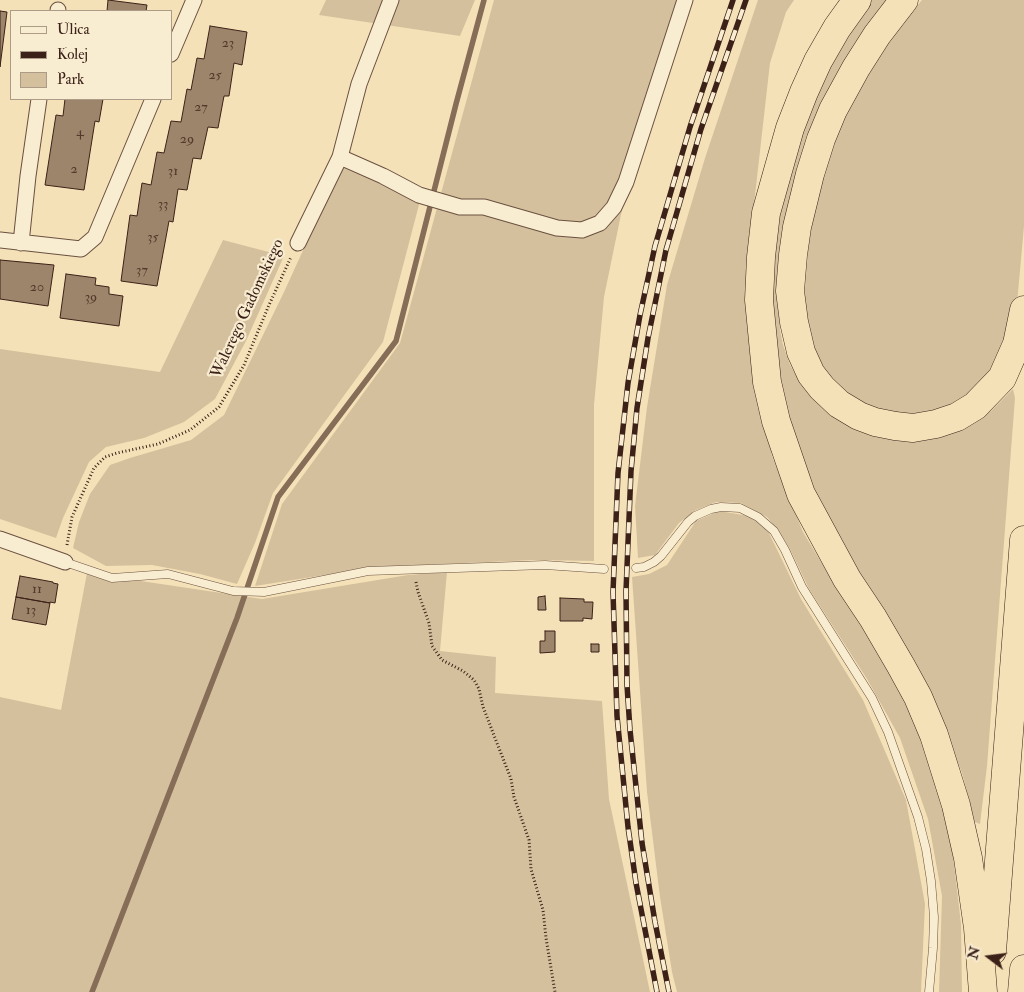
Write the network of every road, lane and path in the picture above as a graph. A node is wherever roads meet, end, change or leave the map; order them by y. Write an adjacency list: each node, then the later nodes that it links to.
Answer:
1 (194, 0): 6 (street)
2 (391, 0): 9 (street, Walerego Gadomskiego)
3 (685, 0): 9 (street)
4 (857, 0): 23 (highway)
5 (904, 0): 13 (highway)
6 (172, 52)
7 (39, 100): 11 (street)
8 (153, 100): 11 (street)
9 (340, 157): 12 (street, Walerego Gadomskiego)
10 (0, 240): 11 (street)
11 (21, 243)
12 (298, 243): 16 (path, Walerego Gadomskiego)
13 (1024, 310)
14 (0, 539): 16 (street)
15 (1024, 540): 24 (highway)
16 (65, 562): 18 (lane)
17 (636, 568): 22 (lane)
18 (415, 569): 19 (lane); 21 (path)
19 (604, 569)
20 (1024, 969): 25 (highway)
21 (556, 992)
22 (929, 992)
23 (982, 992)
24 (989, 992)
25 (1022, 992)

